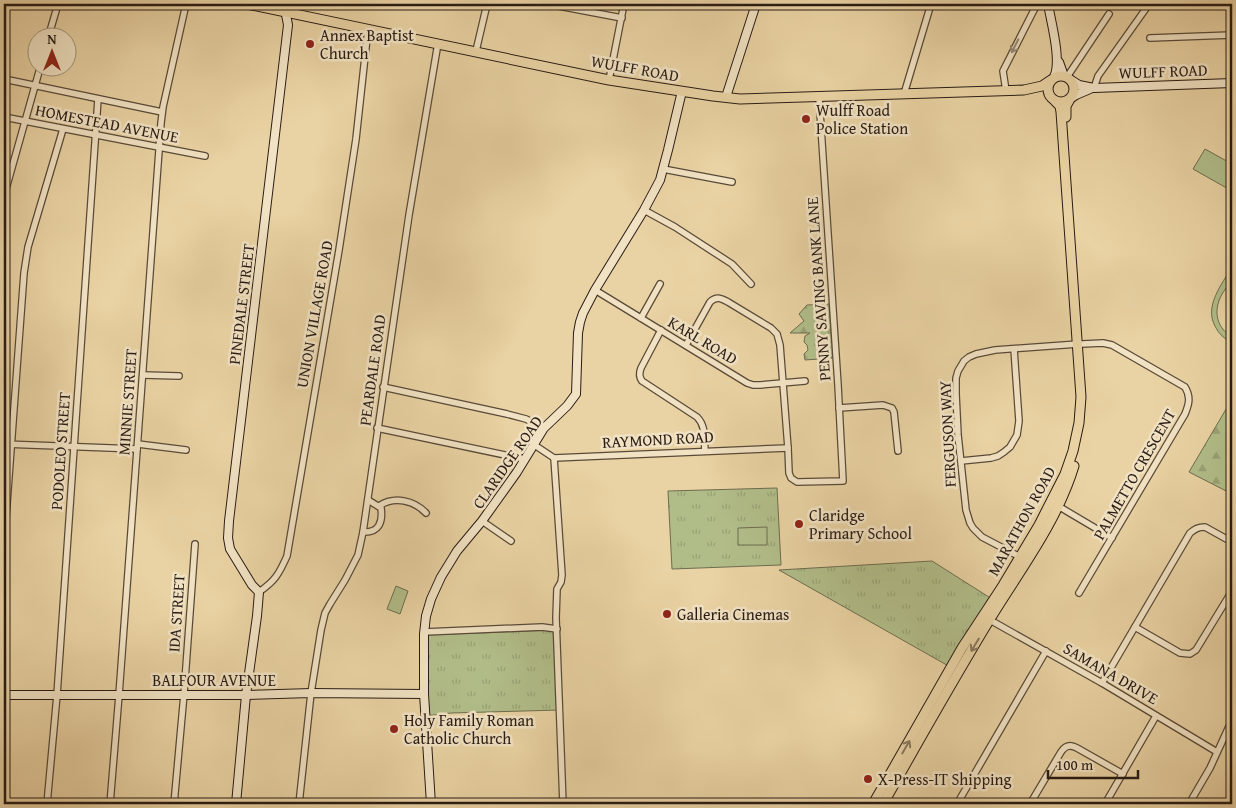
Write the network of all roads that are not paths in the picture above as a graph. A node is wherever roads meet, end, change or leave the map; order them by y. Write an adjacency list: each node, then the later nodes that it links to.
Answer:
1 (58, 4): 15 (street)
2 (186, 4): 37 (street, MINNIE STREET)
3 (247, 4): 12 (main road, WULFF ROAD)
4 (487, 4): 20 (street)
5 (548, 4): 14 (street)
6 (624, 4): 14 (street)
7 (756, 4): 32 (street)
8 (932, 4): 31 (street)
9 (1038, 4): 30 (street, one-way to 30)
10 (1048, 4): 22 (street)
11 (1147, 7): 27 (street)
12 (284, 8): 16 (main road, WULFF ROAD); 89 (street, PINEDALE STREET)
13 (1109, 14): 22 (street)
14 (622, 18): 24 (street)
15 (51, 28)
16 (368, 29): 19 (main road, WULFF ROAD); 89 (street, UNION VILLAGE ROAD)
17 (1232, 35): 18 (street)
18 (1150, 38)
19 (438, 43): 20 (main road, WULFF ROAD); 60 (street, PEARDALE ROAD)
20 (476, 51): 24 (main road, WULFF ROAD)
21 (38, 78): 26 (street)
22 (1061, 78): 27 (street, WULFF ROAD); 28 (main road, WULFF ROAD); 35 (main road); 36 (main road)
23 (4, 79): 26 (street)
24 (609, 80): 29 (main road, WULFF ROAD)
25 (1231, 82): 27 (street, WULFF ROAD)
26 (36, 86): 34 (street); 39 (street)
27 (1094, 88): 35 (street, WULFF ROAD)
28 (1024, 90): 30 (main road, WULFF ROAD); 36 (main road, WULFF ROAD)
29 (682, 91): 32 (main road, WULFF ROAD); 44 (street, CLARIDGE ROAD)
30 (1006, 91): 31 (main road, WULFF ROAD)
31 (904, 94): 33 (main road, WULFF ROAD)
32 (726, 97): 33 (main road, WULFF ROAD)
33 (818, 97): 61 (street, PENNY SAVING BANK LANE)
34 (98, 99): 37 (street); 41 (street, PODOLEO STREET)
35 (1069, 100): 36 (main road); 53 (main road, MARATHON ROAD)
36 (1054, 101): 53 (main road, MARATHON ROAD)
37 (162, 112): 42 (street, MINNIE STREET)
38 (4, 117): 39 (street, HOMESTEAD AVENUE)
39 (25, 122): 40 (street, HOMESTEAD AVENUE); 46 (street)
40 (63, 129): 41 (street, HOMESTEAD AVENUE); 65 (street)
41 (95, 135): 42 (street, HOMESTEAD AVENUE); 67 (street, PODOLEO STREET)
42 (159, 147): 43 (street, HOMESTEAD AVENUE); 56 (street, MINNIE STREET)
43 (205, 156)
44 (663, 169): 45 (street); 47 (street, CLARIDGE ROAD)
45 (732, 182)
46 (4, 196)
47 (644, 210): 49 (street); 50 (street, CLARIDGE ROAD)
48 (660, 284): 51 (street)
49 (752, 284)
50 (595, 290): 51 (street, KARL ROAD); 63 (street, CLARIDGE ROAD)
51 (641, 318): 52 (street, KARL ROAD)
52 (661, 330): 54 (street, KARL ROAD); 72 (street)
53 (1080, 344): 55 (street, FERGUSON WAY); 78 (main road, MARATHON ROAD); 82 (street, PALMETTO CRESCENT); 87 (main road, MARATHON ROAD)
54 (686, 345): 59 (street, KARL ROAD); 59 (street)
55 (1014, 349): 75 (street); 75 (street, FERGUSON WAY)
56 (142, 375): 57 (street); 68 (street, MINNIE STREET)
57 (179, 376)
58 (805, 381): 59 (street, KARL ROAD)
59 (784, 383): 69 (street)
60 (383, 387): 62 (street, PEARDALE ROAD); 63 (street)
61 (839, 408): 69 (street, PENNY SAVING BANK LANE); 71 (street)
62 (378, 428): 74 (street); 76 (street, PEARDALE ROAD)
63 (544, 428): 66 (street, CLARIDGE ROAD)
64 (4, 444): 65 (street)
65 (11, 444): 67 (street); 85 (street)
66 (533, 444): 73 (street); 74 (street, CLARIDGE ROAD)
67 (75, 447): 68 (street); 104 (street, PODOLEO STREET)
68 (137, 447): 70 (street); 100 (street, MINNIE STREET)
69 (788, 448): 72 (street, RAYMOND ROAD)
70 (186, 450)
71 (898, 450)
72 (705, 451): 73 (street, RAYMOND ROAD)
73 (554, 458): 91 (street)
74 (524, 459): 80 (street, CLARIDGE ROAD)
75 (961, 461): 87 (street, FERGUSON WAY)
76 (368, 500): 77 (street); 81 (street, PEARDALE ROAD)
77 (379, 506): 79 (street); 81 (street)
78 (1058, 506): 82 (street); 87 (main road, MARATHON ROAD)
79 (426, 513)
80 (482, 521): 83 (street); 96 (street, CLARIDGE ROAD)
81 (363, 532): 99 (street, PEARDALE ROAD)
82 (1112, 538): 90 (street, PALMETTO CRESCENT)
83 (511, 541)
84 (1232, 542): 94 (street)
85 (4, 544)
86 (195, 544): 101 (street, IDA STREET)
87 (1024, 559): 92 (main road, MARATHON ROAD); 117 (main road, MARATHON ROAD, one-way to 87)
88 (1232, 591): 94 (street)
89 (259, 592): 105 (street)
90 (1079, 593)
91 (556, 618): 93 (street); 95 (street)
92 (990, 620): 97 (street, SAMANA DRIVE); 118 (main road, MARATHON ROAD, one-way to 118)
93 (542, 627): 95 (street); 96 (street)
94 (1135, 627): 98 (street)
95 (557, 629): 116 (street)
96 (424, 632): 102 (street, CLARIDGE ROAD)
97 (1046, 651): 98 (street, SAMANA DRIVE); 119 (street)
98 (1102, 683): 106 (street, SAMANA DRIVE)
99 (311, 693): 102 (street, BALFOUR AVENUE); 105 (street, BALFOUR AVENUE); 114 (street, PEARDALE ROAD)
100 (119, 694): 101 (street, BALFOUR AVENUE); 104 (street, BALFOUR AVENUE); 111 (street, MINNIE STREET)
101 (184, 694): 105 (street, BALFOUR AVENUE); 112 (street, IDA STREET)
102 (424, 694): 115 (street, CLARIDGE ROAD)
103 (4, 695): 104 (street, BALFOUR AVENUE)
104 (57, 695): 110 (street, PODOLEO STREET)
105 (246, 695): 113 (street)
106 (1156, 716): 108 (street, SAMANA DRIVE); 109 (street)
107 (1232, 720): 108 (street)
108 (1217, 752): 122 (street)
109 (1123, 774): 120 (street); 121 (street)
110 (47, 804)
111 (110, 804)
112 (174, 804)
113 (236, 804)
114 (299, 804)
115 (431, 804)
116 (563, 804)
117 (873, 804)
118 (883, 804)
119 (957, 804)
120 (1030, 804)
121 (1105, 804)
122 (1189, 804)

